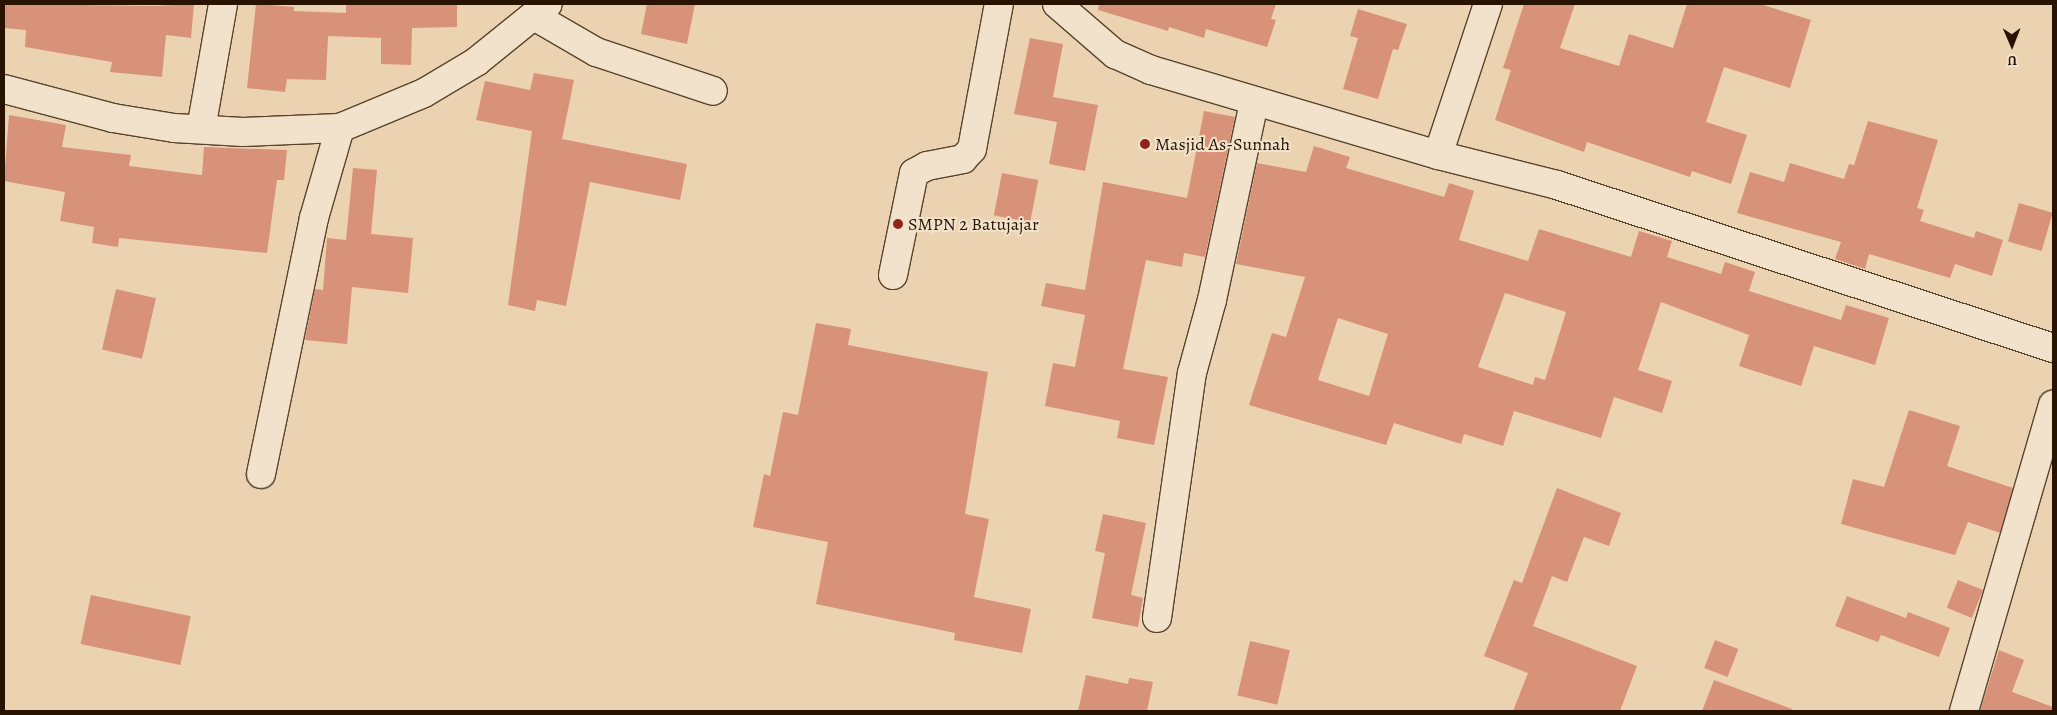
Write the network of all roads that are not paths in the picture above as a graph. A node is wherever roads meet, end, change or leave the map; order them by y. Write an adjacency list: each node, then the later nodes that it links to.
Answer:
1 (223, 4): 10 (street)
2 (999, 4): 12 (street)
3 (1057, 4): 8 (street)
4 (1488, 4): 11 (street)
5 (541, 10): 7 (street); 9 (street)
6 (4, 89): 10 (street)
7 (712, 91)
8 (1254, 102): 11 (street); 16 (street)
9 (340, 128): 10 (street); 15 (street)
10 (201, 129)
11 (1438, 155): 13 (street)
12 (893, 275)
13 (2053, 348)
14 (2053, 405): 17 (street)
15 (262, 474)
16 (1157, 618)
17 (1964, 711)

